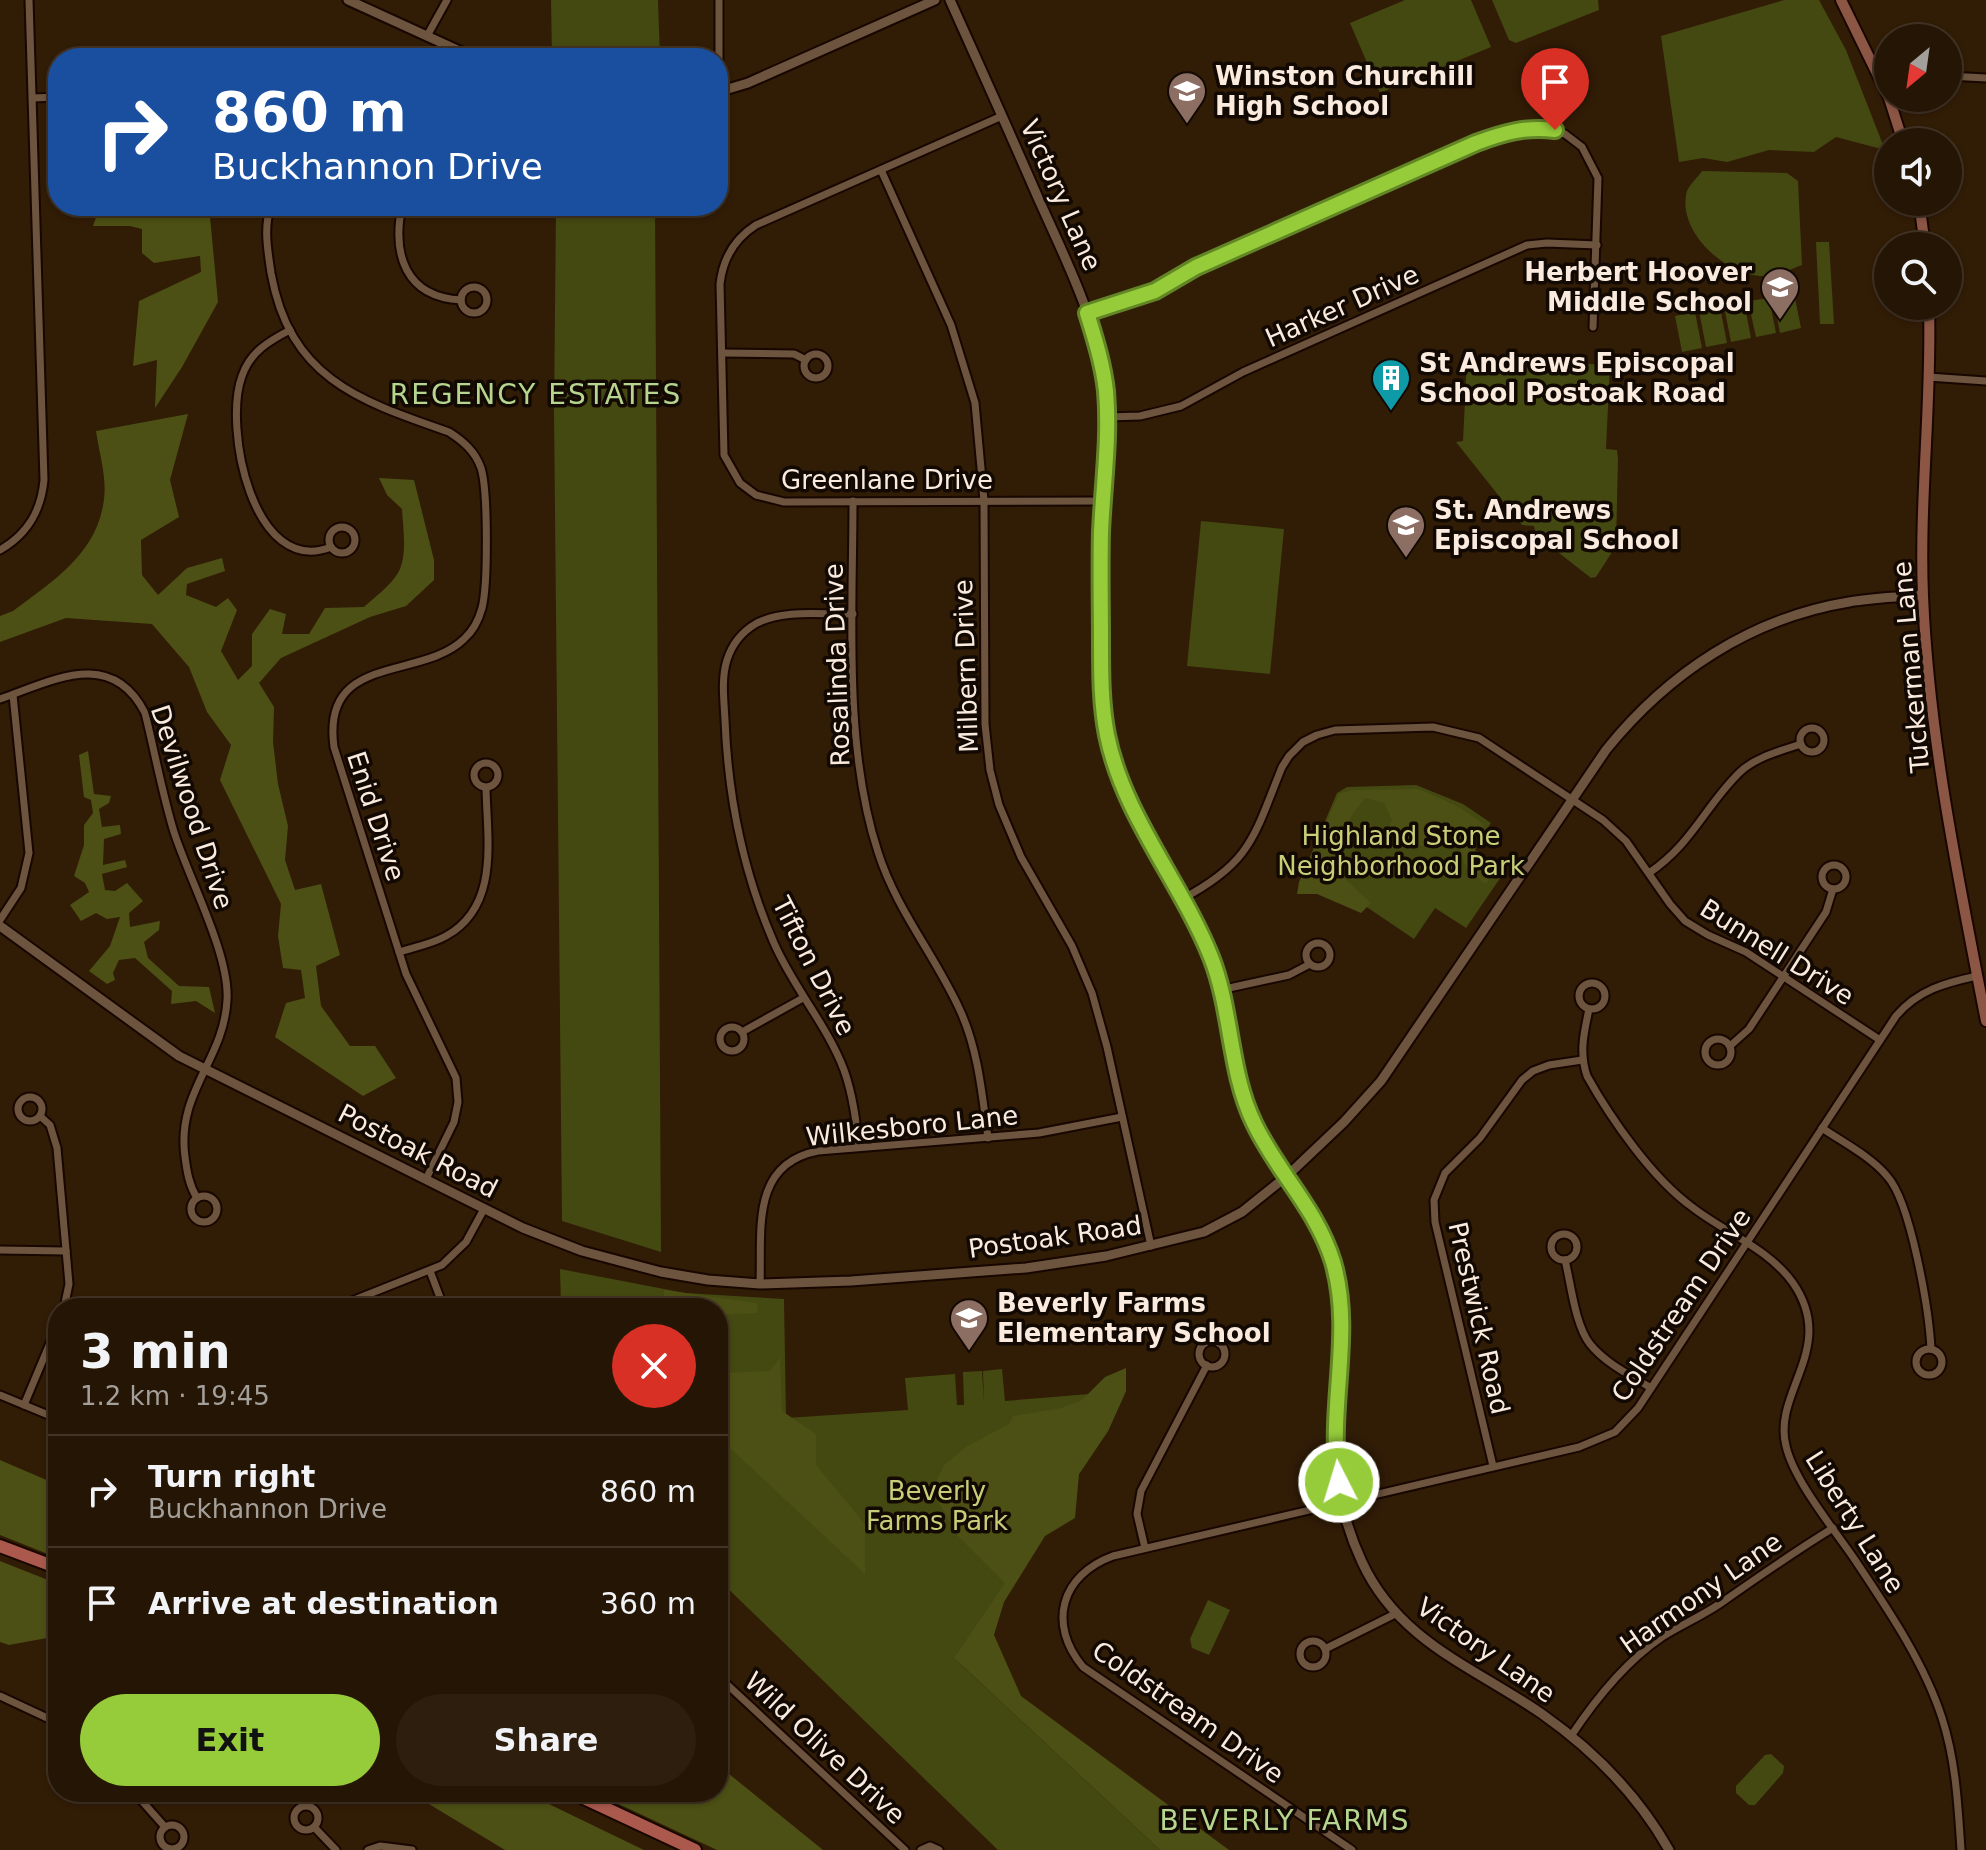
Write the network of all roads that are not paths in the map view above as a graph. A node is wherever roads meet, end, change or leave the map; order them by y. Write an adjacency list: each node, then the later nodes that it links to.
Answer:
1 (29, 0): 16 (street)
2 (348, 0): 8 (street)
3 (447, 0): 8 (street)
4 (719, 0): 10 (street)
5 (935, 0): 14 (street)
6 (950, 0): 17 (street, Victory Lane)
7 (1841, 0): 11 (main road)
8 (427, 36): 9 (street)
9 (453, 48)
10 (719, 48)
11 (1874, 67)
12 (1962, 77): 13 (street)
13 (1986, 78)
14 (728, 89)
15 (48, 97): 16 (street)
16 (33, 98): 36 (street)
17 (1002, 116): 18 (street, Greenlane Drive); 23 (street, Victory Lane)
18 (881, 170): 27 (street, Greenlane Drive); 33 (street, Milbern Drive)
19 (269, 216): 26 (street, Enid Drive)
20 (401, 216): 22 (street)
21 (1597, 245): 23 (street); 25 (street); 31 (street, Harker Drive)
22 (461, 300)
23 (1087, 313): 31 (street, Victory Lane)
24 (1929, 320): 29 (main road, Tuckerman Lane)
25 (1593, 327)
26 (290, 330): 35 (street); 49 (street, Enid Drive)
27 (722, 353): 28 (street); 32 (street, Greenlane Drive)
28 (806, 360)
29 (1928, 377): 30 (street); 37 (main road, Tuckerman Lane)
30 (1986, 381)
31 (1107, 417): 34 (street, Victory Lane)
32 (853, 501): 33 (street, Greenlane Drive); 38 (street, Rosalinda Drive)
33 (984, 501): 34 (street, Greenlane Drive); 63 (street, Milbern Drive)
34 (1104, 501): 46 (street, Victory Lane)
35 (331, 547)
36 (0, 550)
37 (1923, 595): 43 (street, Postoak Road); 52 (main road, Tuckerman Lane)
38 (853, 614): 54 (street, Tifton Drive); 65 (street, Rosalinda Drive)
39 (13, 695): 40 (street, Devilwood Drive); 47 (street); 61 (street, Devilwood Drive)
40 (0, 699)
41 (1801, 744): 44 (street)
42 (486, 788): 49 (street)
43 (1572, 799): 44 (street, Bunnell Drive); 46 (street, Bunnell Drive); 67 (street, Postoak Road)
44 (1649, 873): 51 (street, Bunnell Drive)
45 (1833, 889): 51 (street)
46 (1182, 899): 53 (street, Victory Lane)
47 (0, 920)
48 (0, 926): 61 (street, Postoak Road)
49 (399, 952): 68 (street, Enid Drive)
50 (1310, 964): 53 (street)
51 (1784, 976): 58 (street, Bunnell Drive); 59 (street)
52 (1977, 976): 56 (main road, Tuckerman Lane); 58 (street, Coldstream Drive)
53 (1220, 990): 67 (street, Victory Lane)
54 (803, 998): 57 (street); 66 (street, Tifton Drive)
55 (1589, 1009): 60 (street)
56 (1986, 1021)
57 (742, 1032)
58 (1880, 1040): 64 (street, Coldstream Drive)
59 (1730, 1046)
60 (1582, 1060): 71 (street, Liberty Lane); 88 (street, Prestwick Road)
61 (204, 1069): 68 (street, Postoak Road); 69 (street, Devilwood Drive)
62 (40, 1116): 74 (street)
63 (1122, 1117): 65 (street, Wilkesboro Lane); 72 (street, Milbern Drive)
64 (1822, 1128): 71 (street, Coldstream Drive); 82 (street)
65 (988, 1138): 66 (street, Wilkesboro Lane)
66 (859, 1147): 77 (street, Wilkesboro Lane)
67 (1287, 1176): 72 (street, Postoak Road); 89 (street, Victory Lane)
68 (426, 1179): 70 (street, Postoak Road)
69 (197, 1198)
70 (484, 1209): 76 (street); 77 (street, Postoak Road)
71 (1746, 1243): 84 (street, Coldstream Drive); 90 (street, Liberty Lane)
72 (1151, 1246): 77 (street, Postoak Road)
73 (0, 1250): 74 (street)
74 (66, 1251): 78 (street)
75 (1565, 1260): 84 (street)
76 (430, 1271): 79 (street); 80 (street)
77 (760, 1284)
78 (66, 1298)
79 (360, 1298)
80 (440, 1298)
81 (48, 1348): 86 (street)
82 (1931, 1349)
83 (1207, 1365): 92 (street)
84 (1651, 1388): 88 (street, Coldstream Drive)
85 (0, 1395): 86 (street)
86 (24, 1405): 87 (street)
87 (48, 1415)
88 (1493, 1466): 89 (street, Coldstream Drive)
89 (1343, 1502): 92 (street, Coldstream Drive); 94 (street, Victory Lane)
90 (1833, 1528): 99 (street, Harmony Lane); 113 (street, Liberty Lane)
91 (0, 1546): 93 (main road)
92 (1145, 1548): 111 (street, Coldstream Drive)
93 (48, 1564)
94 (1395, 1614): 95 (street); 99 (street, Victory Lane)
95 (1325, 1649)
96 (728, 1685): 108 (street, Wild Olive Drive)
97 (1, 1698): 98 (street)
98 (48, 1719)
99 (1571, 1736): 112 (street, Victory Lane)
100 (143, 1802): 102 (street)
101 (592, 1802): 107 (main road)
102 (165, 1827)
103 (314, 1827): 104 (street)
104 (336, 1850)
105 (368, 1850): 106 (street)
106 (412, 1850)
107 (695, 1850)
108 (905, 1850)
109 (921, 1850): 110 (street, Wild Olive Drive)
110 (939, 1850)
111 (1352, 1850)
112 (1669, 1850)
113 (1961, 1850)

